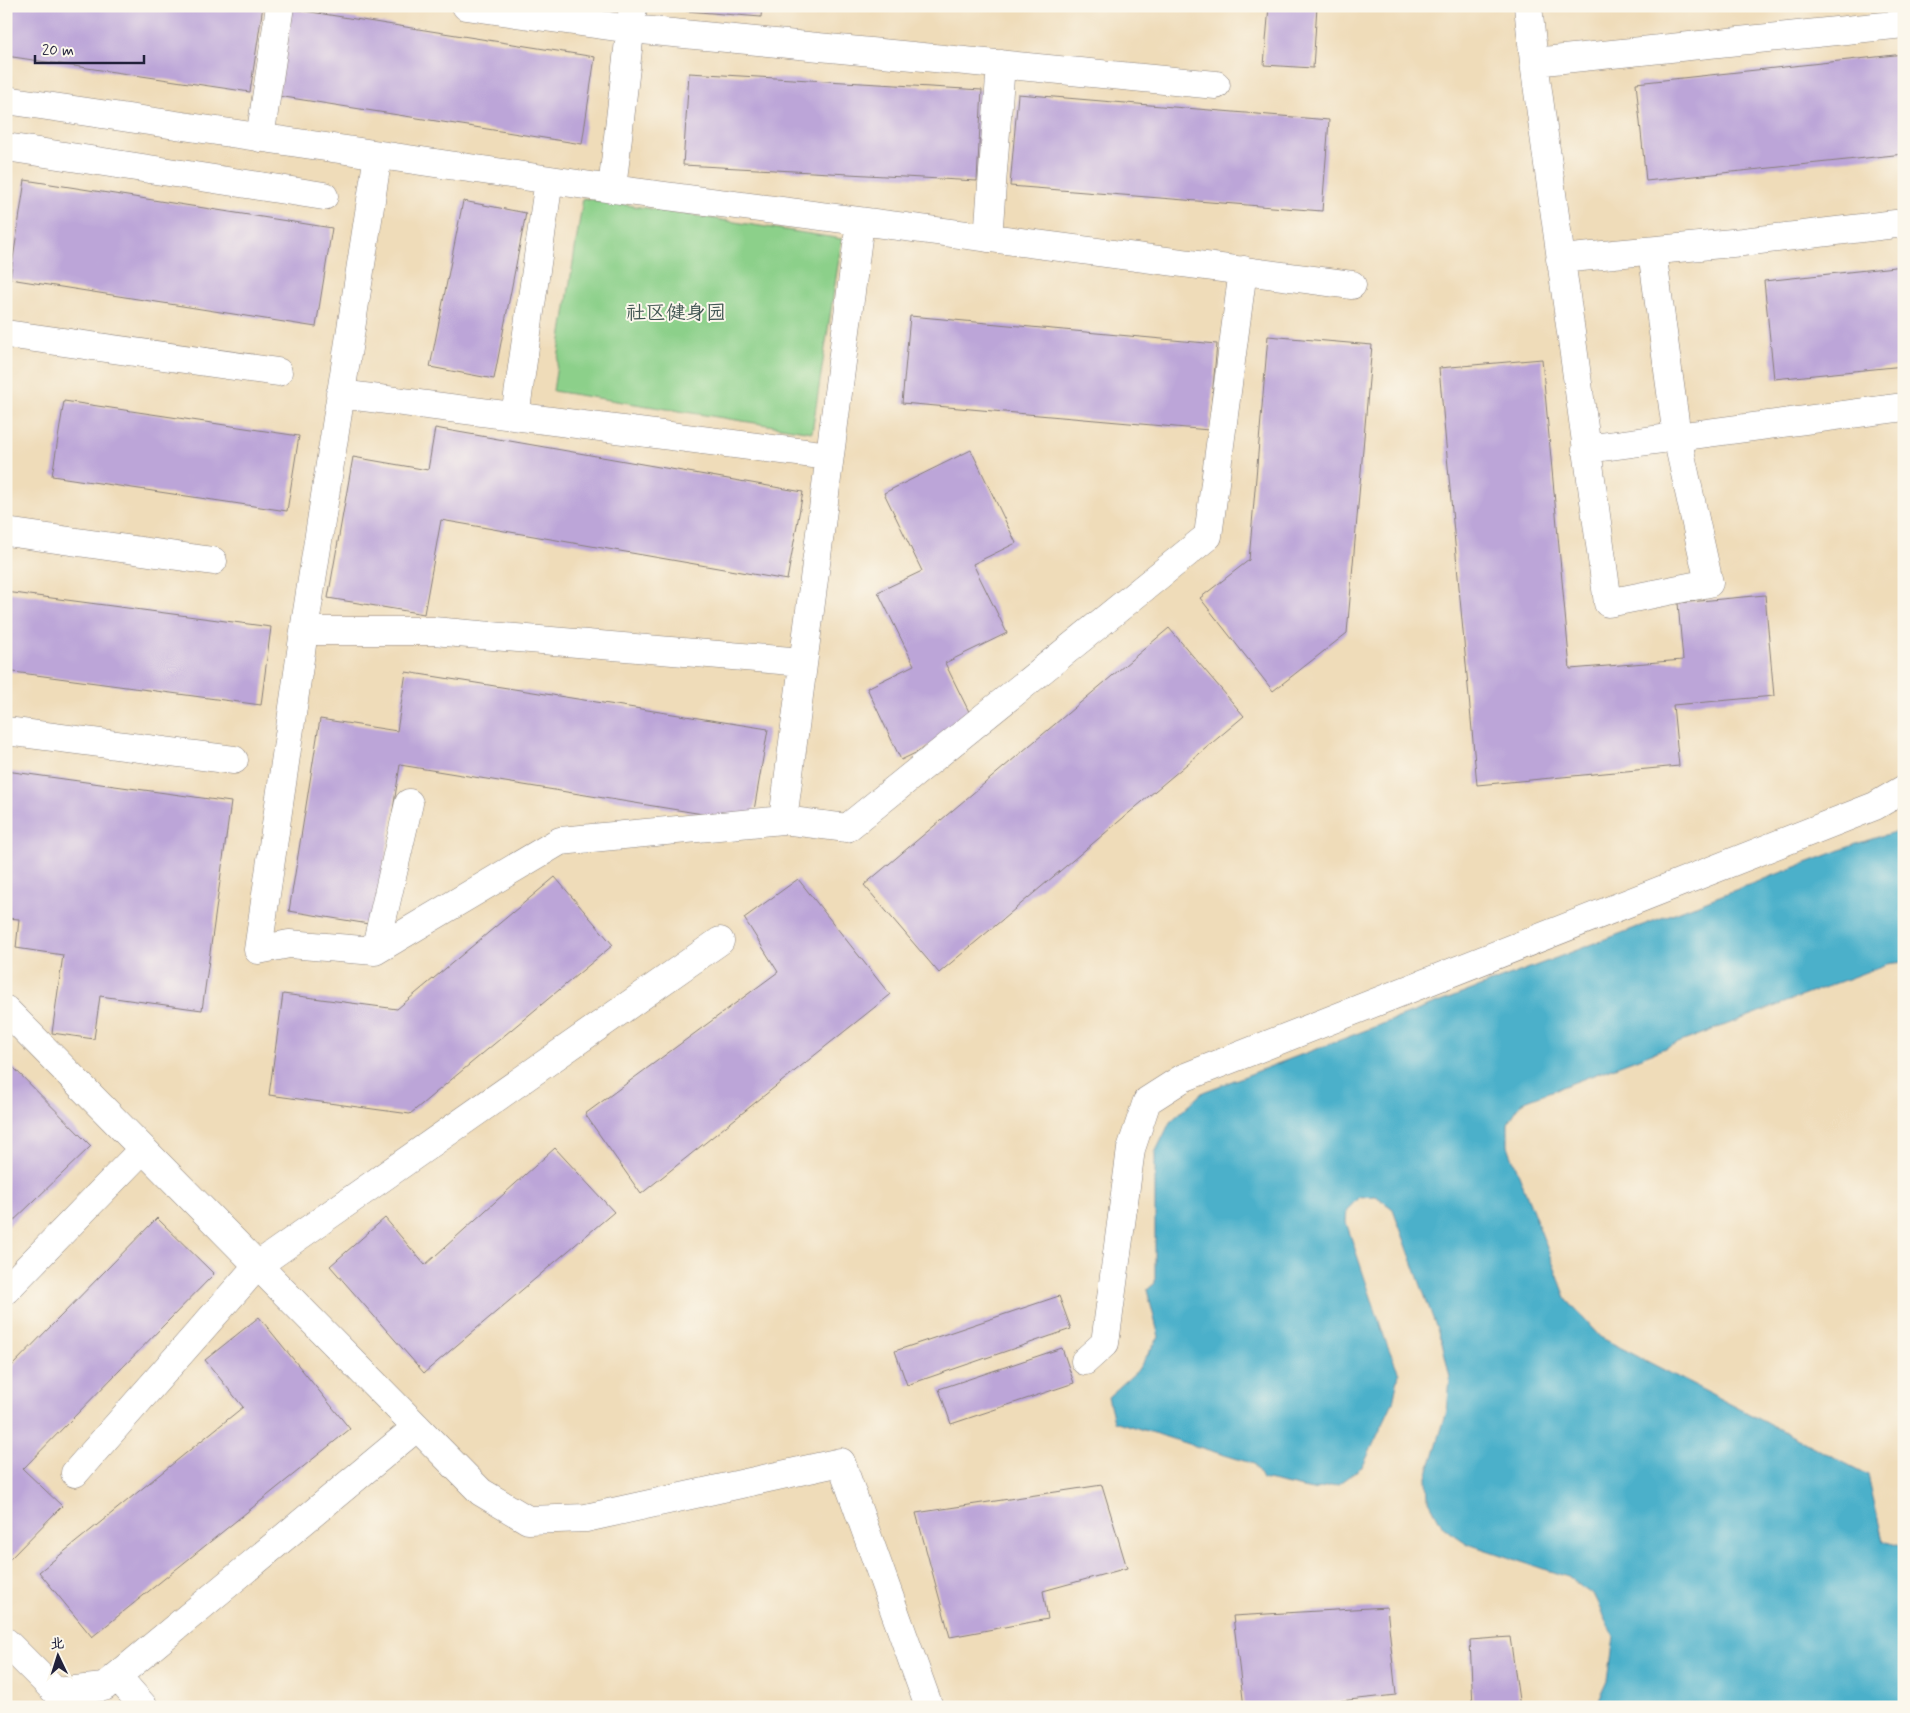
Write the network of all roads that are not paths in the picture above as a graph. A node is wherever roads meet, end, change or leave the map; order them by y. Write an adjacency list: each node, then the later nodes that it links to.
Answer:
1 (280, 6): 10 (street)
2 (466, 6): 4 (street)
3 (1528, 6): 6 (street)
4 (632, 18): 7 (street); 14 (street)
5 (1904, 24): 6 (street)
6 (1534, 62): 20 (street)
7 (1001, 64): 8 (street); 18 (street)
8 (1216, 85)
9 (6, 100): 10 (street)
10 (260, 138): 12 (street)
11 (6, 147): 15 (street)
12 (378, 155): 13 (street); 25 (street)
13 (549, 180): 14 (street); 27 (street)
14 (612, 189): 16 (street)
15 (324, 196)
16 (860, 222): 18 (street); 30 (street)
17 (1904, 223): 19 (street)
18 (988, 238): 21 (street)
19 (1652, 251): 20 (street); 28 (street)
20 (1560, 259): 29 (street)
21 (1243, 270): 22 (street); 39 (street)
22 (1352, 285)
23 (6, 334): 24 (street)
24 (278, 372)
25 (340, 394): 27 (street); 33 (street)
26 (1904, 407): 28 (street)
27 (515, 416): 30 (street)
28 (1677, 437): 29 (street); 29 (street)
29 (1586, 449)
30 (829, 456): 34 (street)
31 (6, 532): 32 (street)
32 (213, 561)
33 (304, 632): 34 (street); 41 (street)
34 (803, 662): 39 (street)
35 (6, 731): 36 (street)
36 (234, 760)
37 (1904, 789): 46 (street)
38 (409, 803): 41 (street)
39 (783, 820): 41 (street)
40 (720, 941): 44 (street)
41 (375, 952)
42 (6, 1010): 43 (street)
43 (143, 1149): 44 (street); 45 (street)
44 (258, 1265): 47 (street); 48 (street)
45 (6, 1290)
46 (1085, 1361)
47 (416, 1427): 50 (street); 53 (street)
48 (75, 1474)
49 (6, 1642): 51 (street)
50 (117, 1676): 51 (street); 52 (street)
51 (52, 1699)
52 (144, 1707)
53 (930, 1707)

